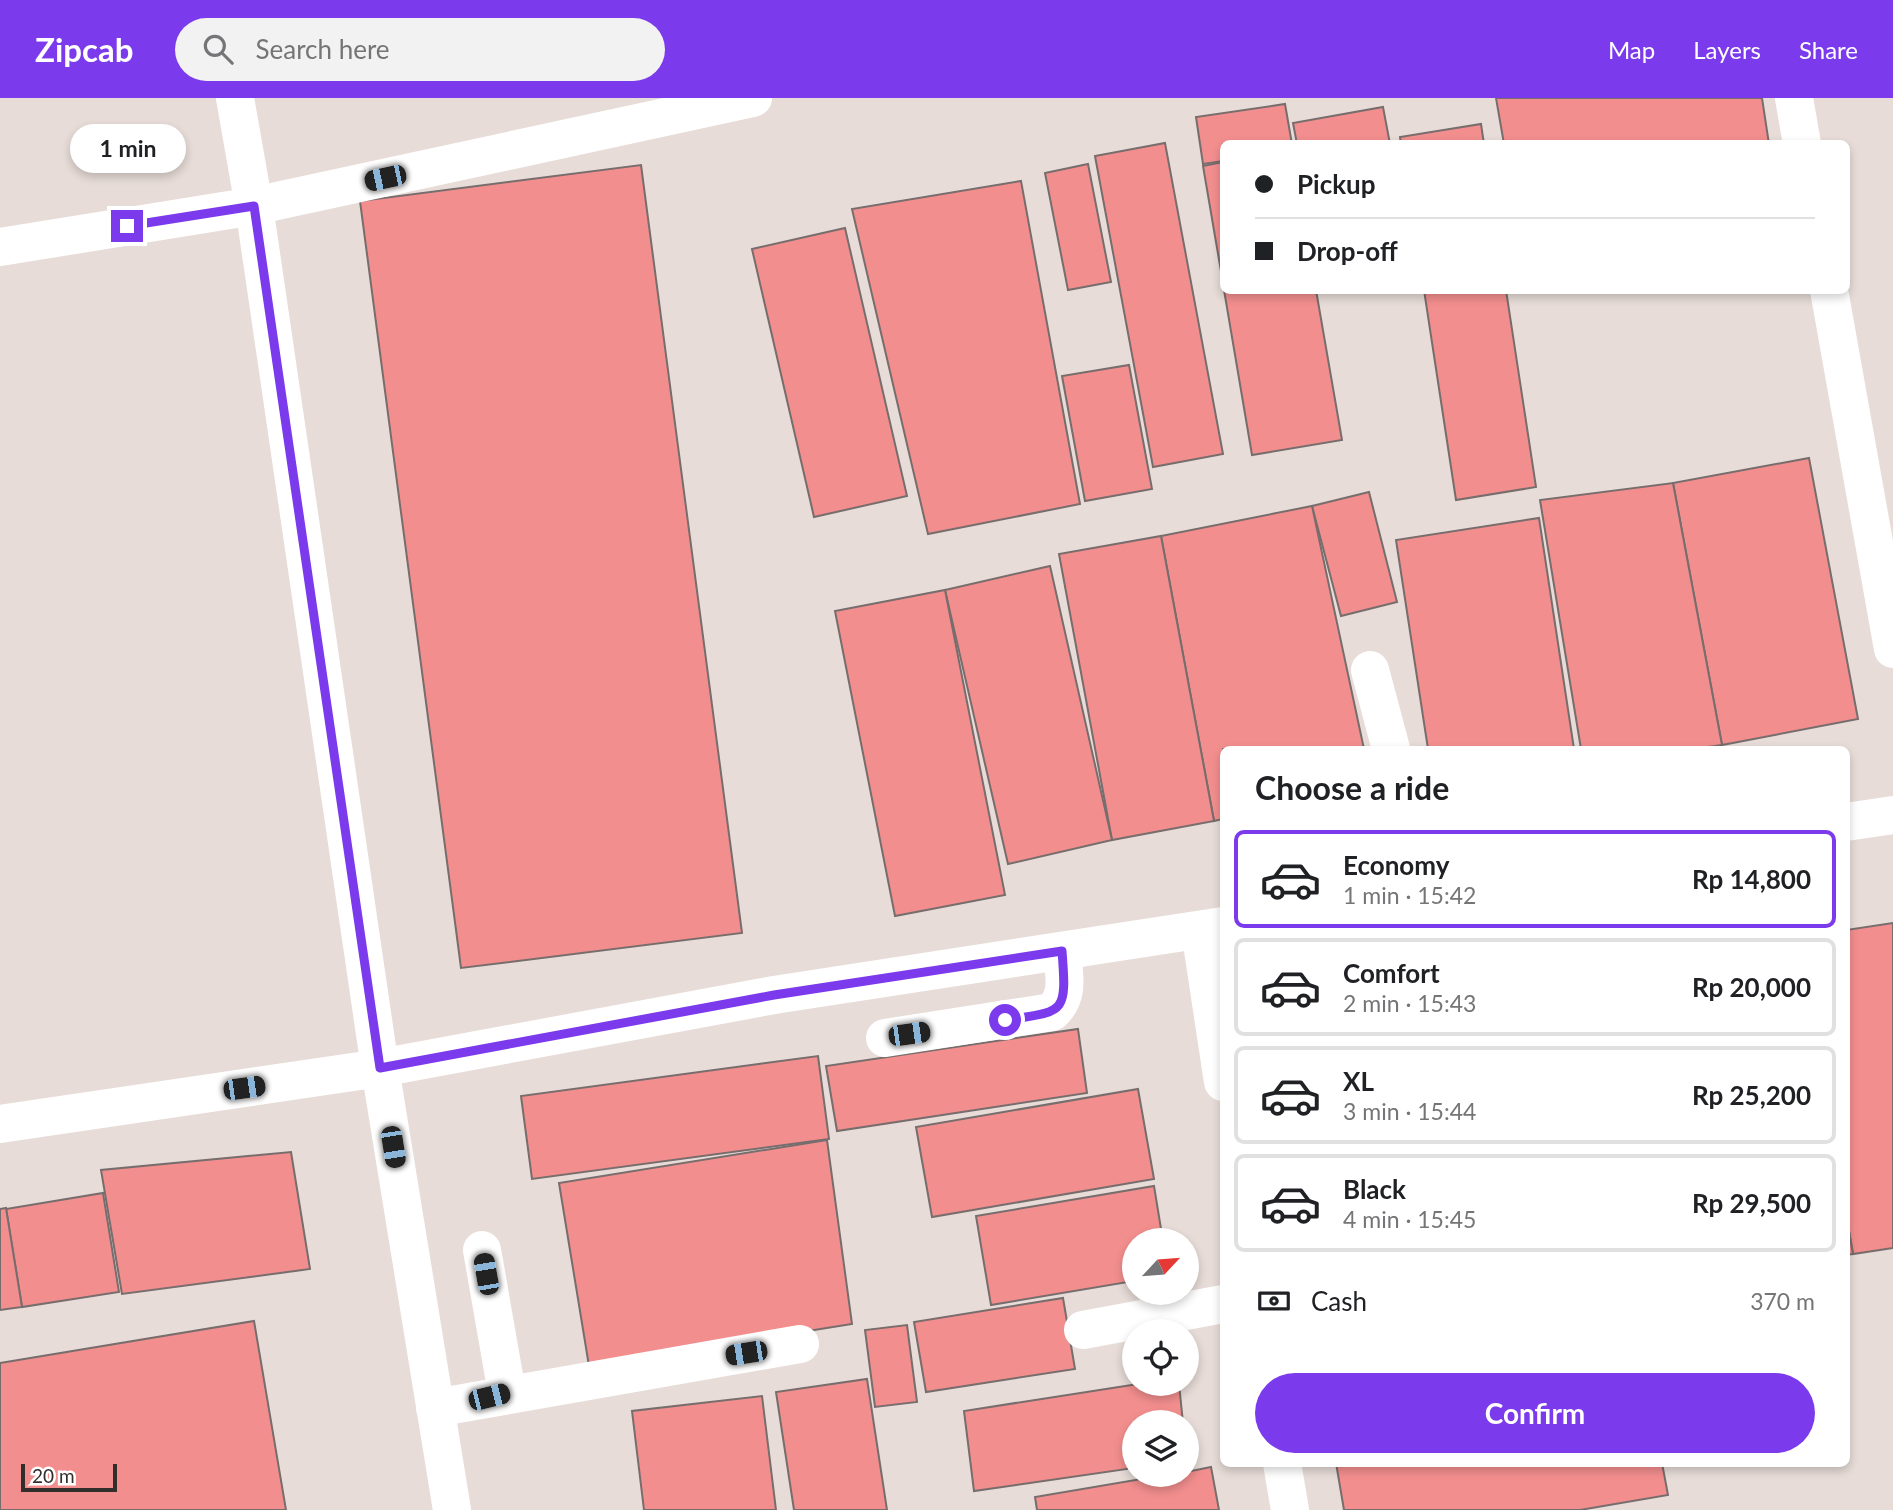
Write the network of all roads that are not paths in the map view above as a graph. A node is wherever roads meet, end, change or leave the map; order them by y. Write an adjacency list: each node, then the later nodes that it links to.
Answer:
1 (235, 98): 5 (lane)
2 (753, 98): 5 (lane)
3 (1794, 98): 4 (lane)
4 (1801, 140)
5 (254, 206): 6 (lane); 17 (lane)
6 (0, 247)
7 (1830, 294): 8 (lane)
8 (1893, 649)
9 (1370, 670): 10 (lane)
10 (1390, 746)
11 (1893, 815): 12 (lane)
12 (1850, 821)
13 (1211, 928): 14 (lane); 16 (lane)
14 (1062, 951): 15 (lane); 17 (lane)
15 (885, 1038)
16 (1220, 1044)
17 (380, 1068): 18 (lane); 24 (lane)
18 (0, 1124)
19 (482, 1250): 23 (lane)
20 (1220, 1305): 21 (lane)
21 (1083, 1330)
22 (800, 1344): 23 (lane)
23 (507, 1393): 24 (lane)
24 (435, 1408): 26 (lane)
25 (1283, 1467): 27 (lane)
26 (452, 1510)
27 (1290, 1510)

